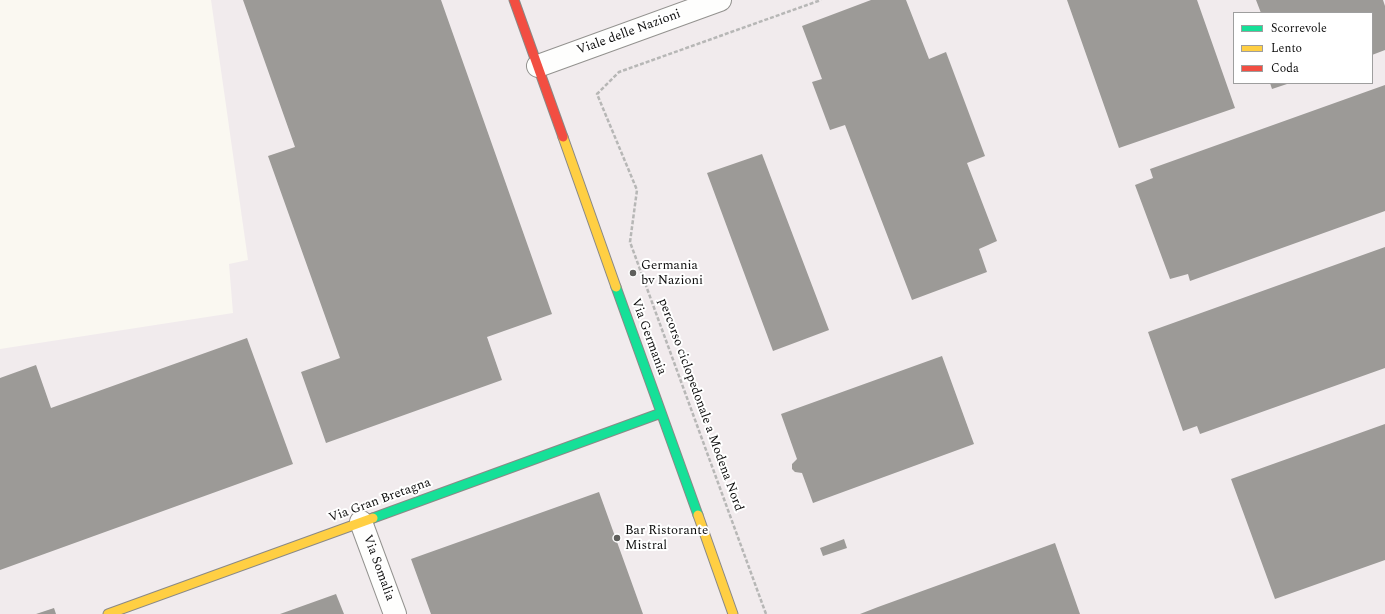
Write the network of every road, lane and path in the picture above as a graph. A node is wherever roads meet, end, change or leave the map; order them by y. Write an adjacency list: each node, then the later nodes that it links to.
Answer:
1 (514, 0): 4 (street, Via Germania)
2 (720, 0): 4 (street, Viale delle Nazioni)
3 (821, 0): 10 (path, percorso ciclopedonale a Modena Nord)
4 (538, 66): 5 (street, Via Germania)
5 (661, 413): 6 (street, Via Gran Bretagna); 9 (street, Via Germania)
6 (361, 522): 7 (street, Via Gran Bretagna); 8 (street, Via Somalia)
7 (108, 614)
8 (394, 614)
9 (733, 614)
10 (766, 614)

